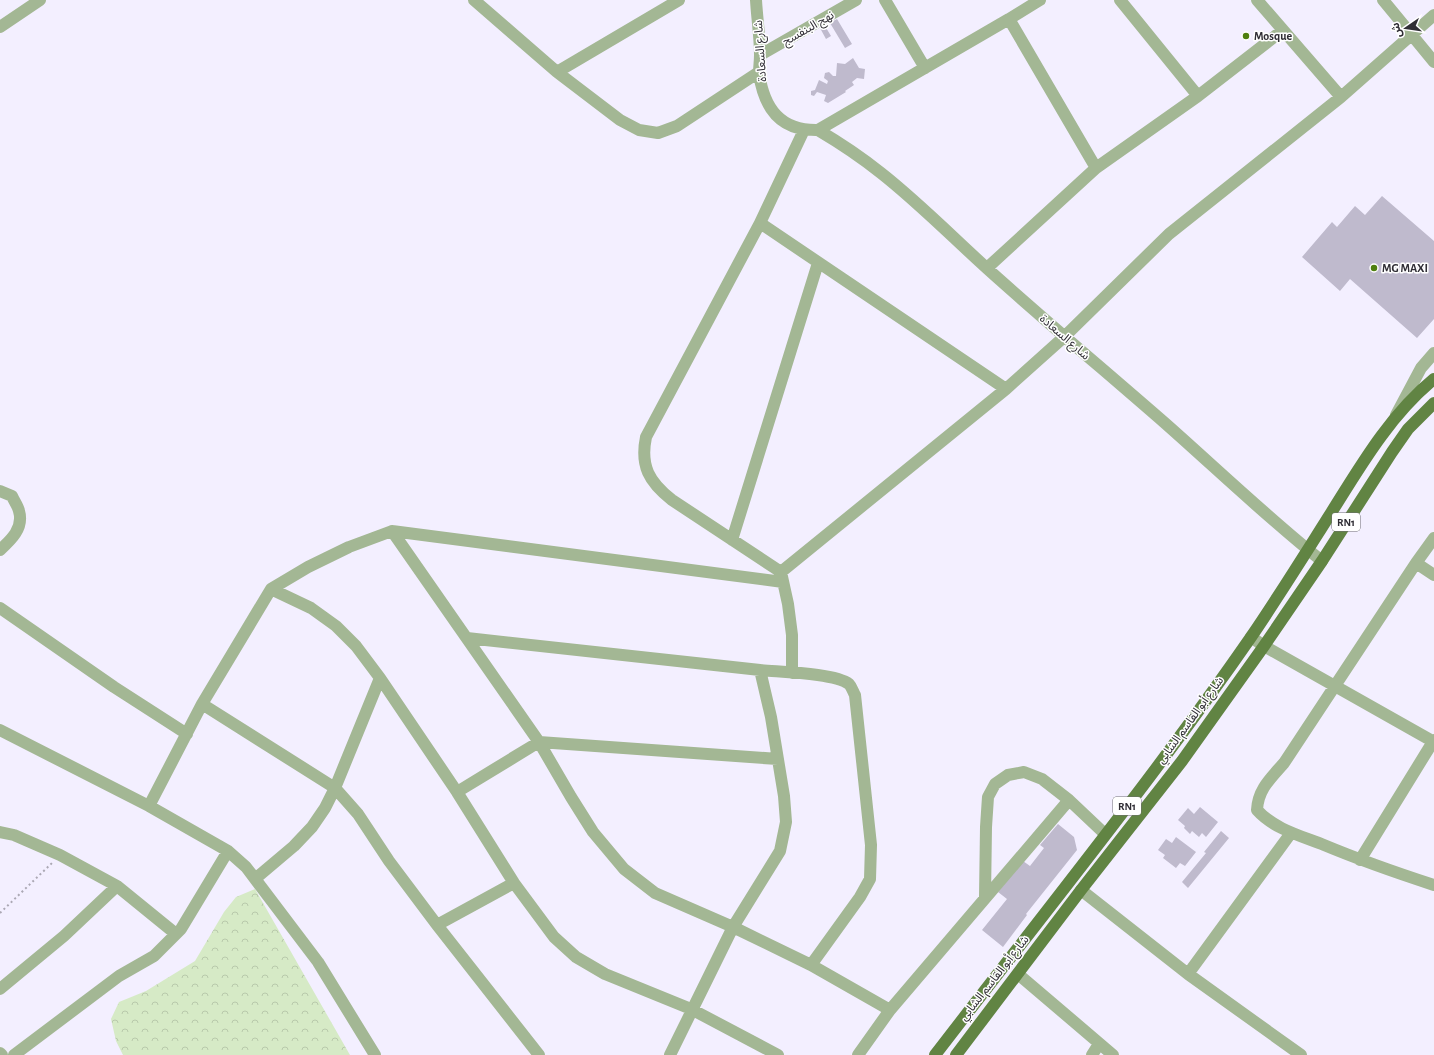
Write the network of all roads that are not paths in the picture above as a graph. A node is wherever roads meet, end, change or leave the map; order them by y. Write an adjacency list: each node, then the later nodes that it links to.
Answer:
1 (40, 0): 13 (street)
2 (679, 0): 19 (street)
3 (756, 0): 16 (street, شارع السعادة)
4 (856, 0): 16 (street, نهج البنفسج)
5 (885, 0): 18 (street)
6 (1040, 0): 12 (street)
7 (1120, 0): 21 (street)
8 (1257, 0): 14 (street)
9 (1383, 0): 15 (street)
10 (481, 2): 19 (street)
11 (1434, 14): 15 (street)
12 (1009, 19): 18 (street); 25 (street)
13 (0, 27)
14 (1283, 30): 21 (street); 22 (street)
15 (1411, 35): 17 (street); 22 (street)
16 (760, 55): 20 (street, شارع السعادة)
17 (1434, 62)
18 (925, 68): 24 (street)
19 (557, 72): 20 (street)
20 (759, 72): 23 (street, شارع السعادة)
21 (1198, 96): 25 (street)
22 (1341, 97): 29 (street)
23 (804, 130): 24 (street, شارع السعادة); 26 (street)
24 (818, 130): 28 (street, شارع السعادة)
25 (1096, 168): 28 (street)
26 (760, 224): 27 (street); 38 (street)
27 (818, 263): 32 (street); 38 (street)
28 (987, 268): 29 (street, شارع السعادة)
29 (1064, 337): 32 (street); 40 (street, شارع السعادة)
30 (1434, 353): 34 (street)
31 (1434, 379): 34 (main road, شارع أبو القاسم الشابي / RN1)
32 (1006, 389): 44 (street)
33 (1434, 403): 41 (main road, شارع أبو القاسم الشابي / RN1)
34 (1393, 420): 40 (main road, شارع أبو القاسم الشابي / RN1)
35 (0, 491): 39 (street)
36 (392, 531): 44 (street); 45 (street); 48 (street)
37 (1434, 538): 42 (street)
38 (732, 540): 44 (street)
39 (0, 550)
40 (1308, 550): 41 (street, شارع السعادة); 47 (main road, شارع أبو القاسم الشابي / RN1)
41 (1322, 561): 49 (main road, شارع أبو القاسم الشابي / RN1)
42 (1416, 563): 43 (street); 53 (street)
43 (1434, 575)
44 (782, 577): 51 (street)
45 (271, 588): 52 (street); 54 (street)
46 (0, 608): 56 (street)
47 (1250, 637): 49 (street); 66 (main road, شارع أبو القاسم الشابي / RN1)
48 (467, 638): 50 (street); 58 (street)
49 (1264, 646): 53 (street); 73 (main road, شارع أبو القاسم الشابي / RN1)
50 (760, 670): 51 (street); 59 (street)
51 (792, 673): 78 (street)
52 (380, 678): 60 (street); 61 (street)
53 (1335, 686): 57 (street); 65 (street)
54 (202, 704): 56 (street); 60 (street)
55 (0, 730): 63 (street)
56 (187, 734): 63 (street)
57 (1434, 741): 68 (street)
58 (539, 742): 59 (street); 61 (street); 76 (street)
59 (778, 759): 76 (street)
60 (335, 788): 69 (street); 75 (street)
61 (457, 792): 70 (street)
62 (1069, 800): 66 (street); 74 (street); 74 (street)
63 (149, 806): 67 (street)
64 (0, 832): 72 (street)
65 (1291, 833): 68 (street); 80 (street)
66 (1105, 834): 91 (main road, شارع أبو القاسم الشابي / RN1)
67 (228, 851): 69 (street); 77 (street)
68 (1360, 860): 71 (street)
69 (255, 879): 86 (street)
70 (514, 883): 75 (street); 82 (street)
71 (1434, 885)
72 (117, 886): 77 (street); 81 (street)
73 (1081, 890): 79 (main road, شارع أبو القاسم الشابي / RN1); 80 (street)
74 (985, 897): 83 (street)
75 (437, 926): 87 (street)
76 (733, 926): 78 (street); 82 (street)
77 (176, 934): 85 (street)
78 (810, 965): 83 (street)
79 (1018, 974): 84 (street); 92 (main road, شارع أبو القاسم الشابي / RN1)
80 (1188, 974): 95 (street)
81 (0, 989)
82 (691, 1009): 88 (street); 89 (street)
83 (890, 1010): 90 (street)
84 (1099, 1044): 93 (street); 94 (street)
85 (14, 1055)
86 (375, 1055)
87 (538, 1055)
88 (670, 1055)
89 (778, 1055)
90 (858, 1055)
91 (935, 1055)
92 (956, 1055)
93 (1092, 1055)
94 (1113, 1055)
95 (1301, 1055)

